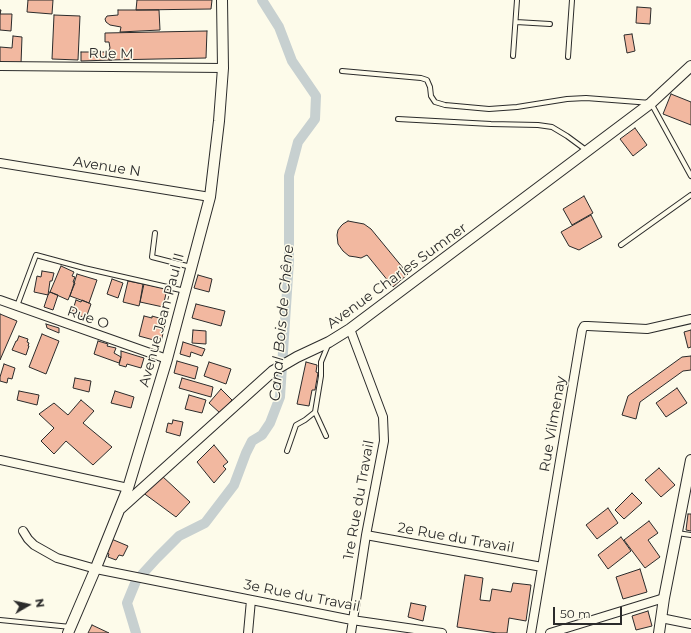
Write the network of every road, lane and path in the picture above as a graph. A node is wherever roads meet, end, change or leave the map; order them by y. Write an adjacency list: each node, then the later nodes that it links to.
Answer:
1 (222, 0): 10 (street, Avenue Jean-Paul II)
2 (518, 0): 4 (lane)
3 (572, 0): 7 (lane)
4 (516, 22): 5 (lane); 6 (lane)
5 (550, 24)
6 (513, 56)
7 (568, 57)
8 (0, 66): 10 (street, Rue M)
9 (691, 66): 12 (street, Avenue Charles Sumner)
10 (223, 68): 18 (street, Avenue Jean-Paul II)
11 (342, 71): 12 (lane)
12 (651, 104): 14 (street, Avenue Charles Sumner); 16 (lane)
13 (398, 119): 14 (lane)
14 (587, 152): 26 (street, Avenue Charles Sumner)
15 (0, 163): 18 (street, Avenue N)
16 (691, 176)
17 (691, 195): 20 (lane)
18 (210, 197): 21 (street, Avenue Jean-Paul II)
19 (155, 233): 21 (lane)
20 (621, 245)
21 (191, 267): 22 (street, Avenue Jean-Paul II)
22 (185, 292): 24 (lane); 28 (street, Avenue Jean-Paul II)
23 (0, 300): 24 (street, Rue O)
24 (17, 306): 28 (street, Rue O)
25 (691, 319): 41 (street, Rue Vilmenay)
26 (350, 329): 27 (street, Avenue Charles Sumner); 39 (street, 1re Rue du Travail)
27 (329, 342): 29 (lane); 35 (street, Avenue Charles Sumner)
28 (168, 360): 34 (street, Avenue Jean-Paul II)
29 (315, 412): 30 (lane); 31 (lane)
30 (326, 436)
31 (287, 451)
32 (0, 460): 34 (street)
33 (690, 466): 38 (street)
34 (128, 488): 35 (street); 36 (street, Avenue Jean-Paul II)
35 (141, 490): 36 (street, Avenue Charles Sumner)
36 (121, 508): 42 (street, Avenue Jean-Paul II)
37 (23, 531): 42 (street, 3e Rue du Travail)
38 (676, 533): 40 (lane); 43 (street)
39 (366, 535): 41 (street, 2e Rue du Travail); 47 (street, 1re Rue du Travail)
40 (691, 535)
41 (542, 567): 53 (street, Rue Vilmenay)
42 (96, 569): 44 (street, 3e Rue du Travail); 49 (street, Avenue Jean-Paul II)
43 (664, 598): 45 (street); 54 (street)
44 (251, 600): 47 (street, 3e Rue du Travail); 50 (street)
45 (661, 618): 48 (street); 55 (street)
46 (0, 620): 49 (lane)
47 (352, 620): 51 (street, 1re Rue du Travail); 52 (street, 3e Rue du Travail)
48 (691, 624)
49 (70, 630)
50 (248, 633)
51 (350, 633)
52 (442, 633)
53 (531, 633)
54 (550, 633)
55 (659, 633)

